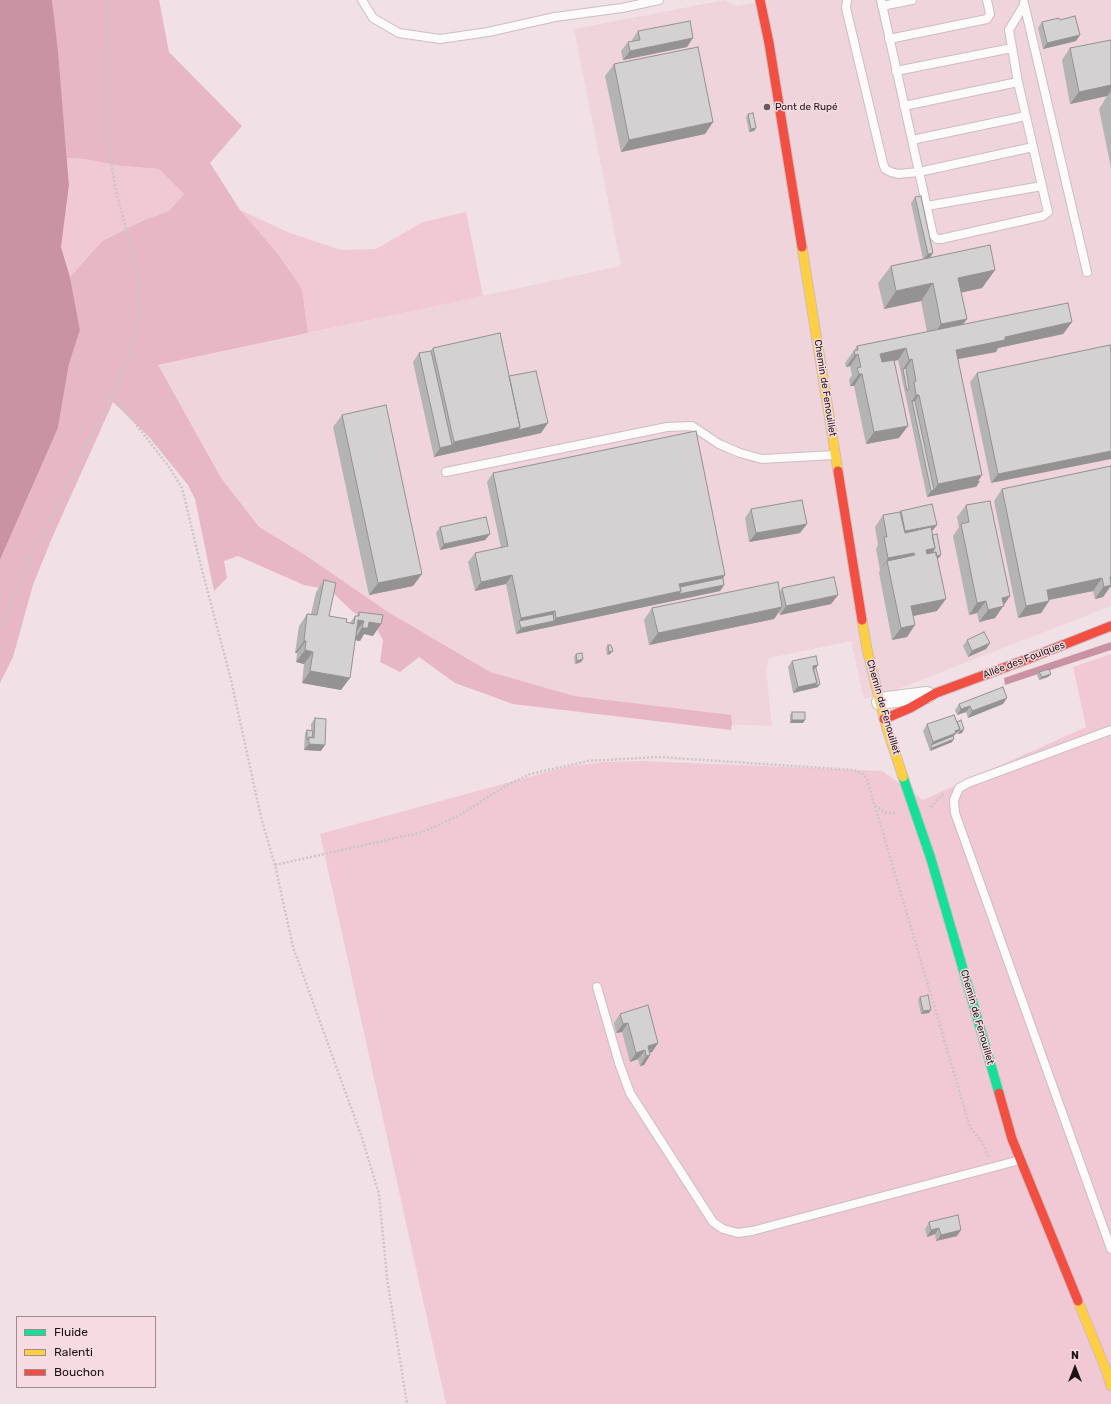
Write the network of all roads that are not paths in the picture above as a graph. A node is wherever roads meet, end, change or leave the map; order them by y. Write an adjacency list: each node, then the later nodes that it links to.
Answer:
1 (362, 0): 2 (lane)
2 (659, 0)
3 (760, 0): 21 (street, Chemin de Fenouillet)
4 (847, 0): 17 (lane)
5 (912, 0): 7 (lane)
6 (987, 0): 9 (lane)
7 (881, 3): 9 (lane)
8 (1024, 3): 10 (lane); 20 (lane)
9 (889, 39): 11 (lane)
10 (1012, 48): 11 (lane); 12 (lane)
11 (896, 71): 13 (lane)
12 (1018, 82): 13 (lane); 14 (lane)
13 (904, 106): 15 (lane)
14 (1026, 116): 15 (lane); 16 (lane)
15 (912, 140): 17 (lane)
16 (1034, 147): 17 (lane); 18 (lane)
17 (919, 172): 19 (lane)
18 (1042, 186): 19 (lane); 19 (lane)
19 (927, 206)
20 (1087, 272)
21 (836, 455): 22 (lane); 25 (street, Chemin de Fenouillet)
22 (446, 472)
23 (1111, 626): 24 (street, Allée des Foulques)
24 (936, 693): 25 (street, Allée des Foulques); 26 (street, Allée des Foulques)
25 (880, 702): 26 (street, Chemin de Fenouillet)
26 (884, 719): 29 (street, Chemin de Fenouillet)
27 (1111, 730): 30 (lane)
28 (597, 987): 29 (lane)
29 (1021, 1160): 31 (street, Chemin de Fenouillet)
30 (1111, 1250)
31 (1111, 1386)

